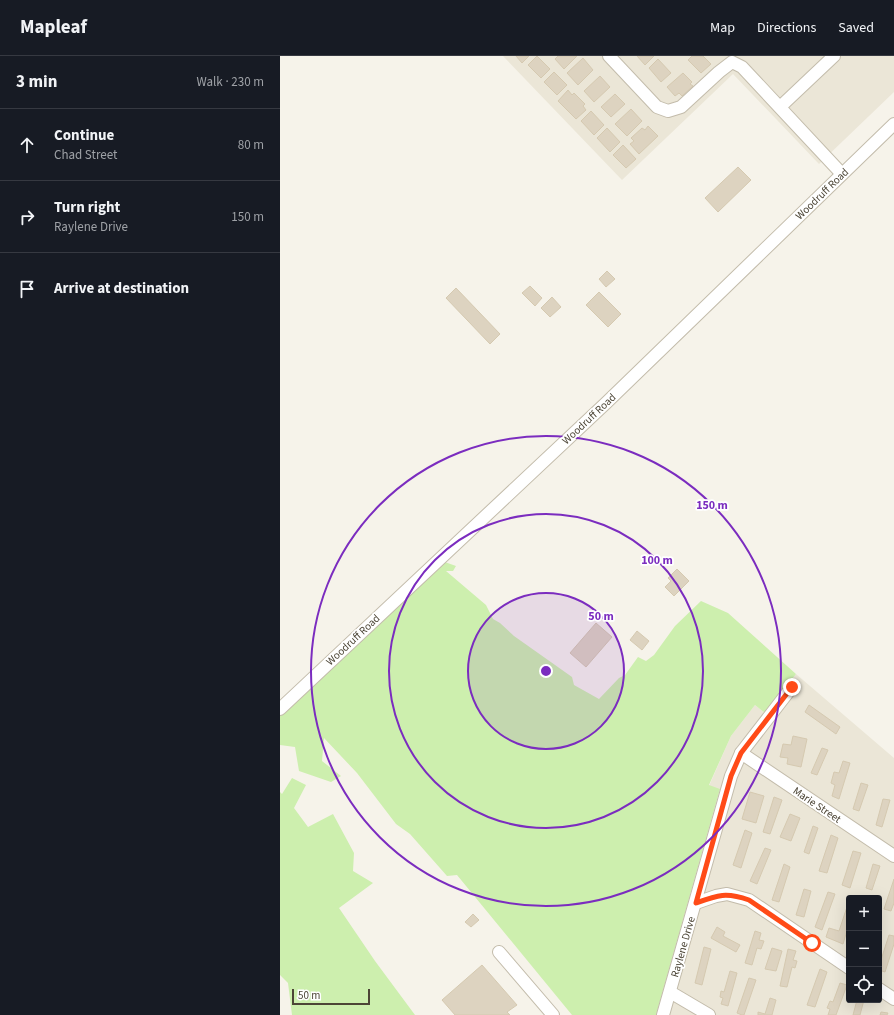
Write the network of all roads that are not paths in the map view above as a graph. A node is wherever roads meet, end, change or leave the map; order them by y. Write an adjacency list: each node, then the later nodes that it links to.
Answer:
1 (609, 56): 3 (street)
2 (834, 56): 3 (street)
3 (780, 107): 5 (street)
4 (892, 129): 5 (street, Woodruff Road)
5 (842, 174): 7 (street, Woodruff Road)
6 (792, 687): 8 (street, Raylene Drive)
7 (280, 709)
8 (741, 753): 9 (street, Marie Street); 10 (street, Raylene Drive)
9 (894, 856)
10 (696, 903): 12 (street); 14 (street, Raylene Drive)
11 (499, 952): 16 (street)
12 (848, 967)
13 (882, 991): 15 (street)
14 (670, 992): 17 (street, Raylene Drive); 18 (street)
15 (894, 999)
16 (553, 1015)
17 (663, 1015)
18 (709, 1015)

